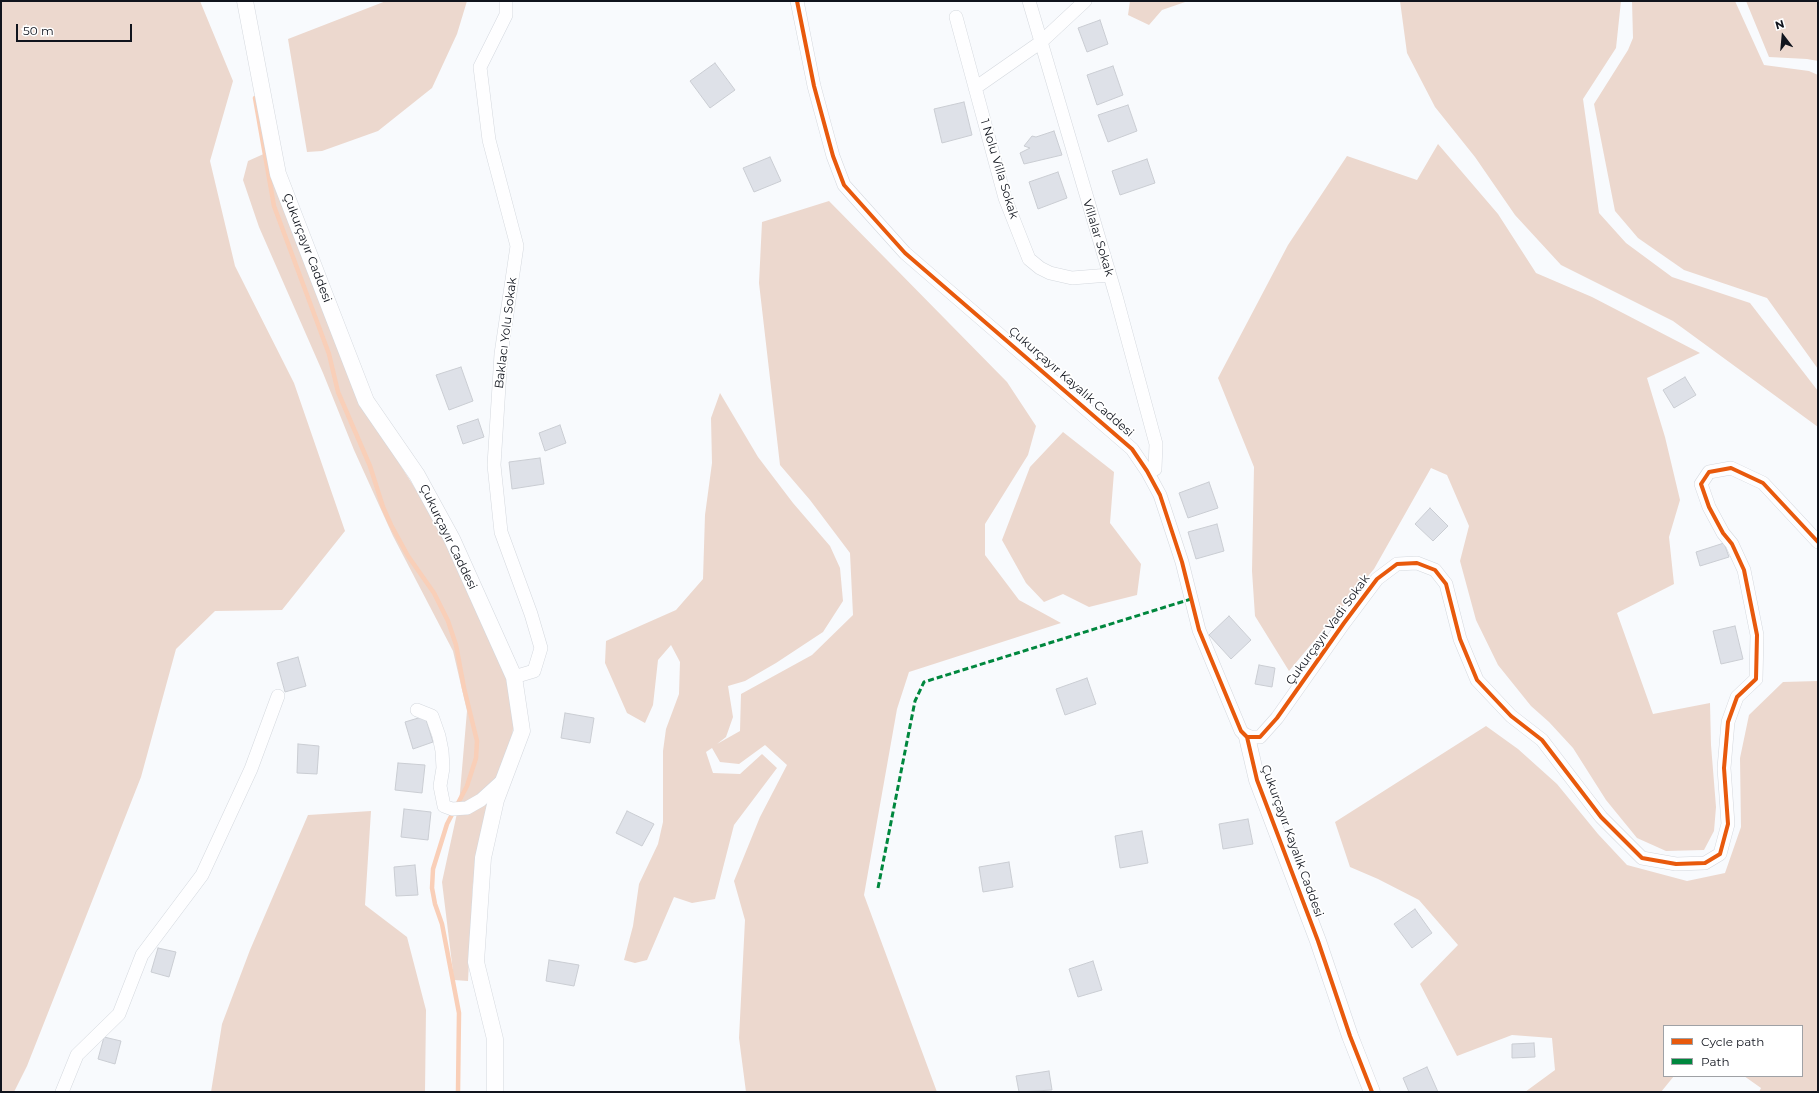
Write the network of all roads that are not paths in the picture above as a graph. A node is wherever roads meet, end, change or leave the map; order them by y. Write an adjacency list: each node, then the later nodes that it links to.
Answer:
1 (245, 1): 12 (street, Çukurçayır Caddesi)
2 (506, 1): 12 (street, Baklacı Yolu Sokak)
3 (797, 1): 10 (street, Çukurçayır Kayalık Caddesi)
4 (1029, 1): 7 (street, Villalar Sokak)
5 (1085, 1): 7 (street)
6 (956, 17): 8 (street, 1 Nolu Villa Sokak)
7 (1041, 42): 8 (street); 9 (street, Villalar Sokak)
8 (975, 88): 9 (street, 1 Nolu Villa Sokak)
9 (1109, 275): 10 (street, Villalar Sokak)
10 (1147, 471): 15 (street, Çukurçayır Kayalık Caddesi)
11 (1818, 542): 15 (street, Çukurçayır Vadi Sokak)
12 (514, 677): 16 (street, Çukurçayır Caddesi)
13 (278, 696): 17 (street)
14 (417, 710): 16 (street)
15 (1247, 737): 19 (street, Çukurçayır Kayalık Caddesi)
16 (504, 779): 18 (street, Çukurçayır Caddesi)
17 (62, 1092)
18 (495, 1092)
19 (1372, 1092)

